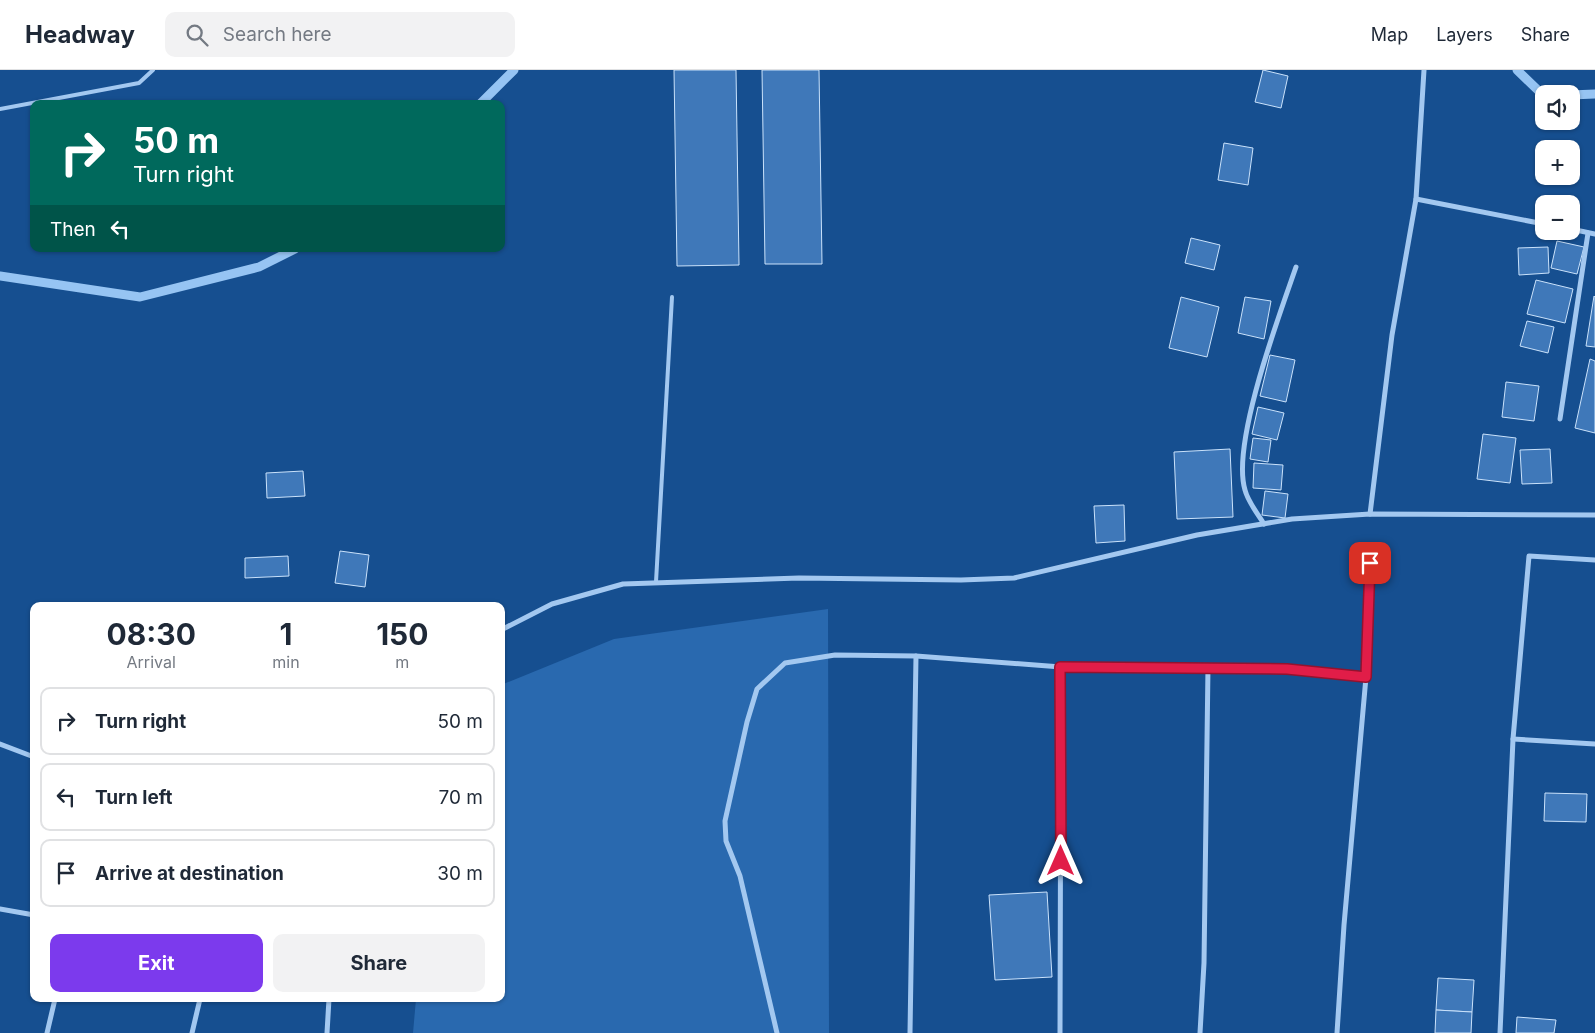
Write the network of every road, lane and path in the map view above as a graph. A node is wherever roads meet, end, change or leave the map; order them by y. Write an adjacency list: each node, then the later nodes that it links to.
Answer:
1 (153, 70): 3 (lane)
2 (1424, 70): 6 (street)
3 (46, 100)
4 (30, 103): 5 (lane)
5 (0, 109)
6 (1416, 199): 7 (street); 14 (street)
7 (1535, 222)
8 (1580, 231): 9 (street)
9 (1588, 233): 10 (street); 13 (street)
10 (1595, 234)
11 (1296, 267): 16 (street)
12 (672, 297): 19 (lane)
13 (1560, 419)
14 (1370, 514): 15 (street); 16 (street)
15 (1595, 515)
16 (1264, 524): 19 (street)
17 (1371, 552): 24 (street)
18 (1595, 560): 25 (street)
19 (656, 582): 20 (street)
20 (505, 628)
21 (916, 656): 22 (street); 37 (street); 38 (street)
22 (1060, 667): 23 (street); 39 (street)
23 (1208, 667): 24 (street); 40 (street)
24 (1366, 677): 41 (street)
25 (1513, 739): 27 (street); 42 (street)
26 (0, 744): 28 (street)
27 (1595, 744)
28 (30, 755)
29 (0, 909): 30 (street)
30 (30, 914)
31 (54, 1002): 34 (street)
32 (199, 1002): 35 (street)
33 (329, 1002): 36 (street)
34 (47, 1033)
35 (192, 1033)
36 (327, 1033)
37 (777, 1033)
38 (910, 1033)
39 (1060, 1033)
40 (1200, 1033)
41 (1337, 1033)
42 (1500, 1033)

